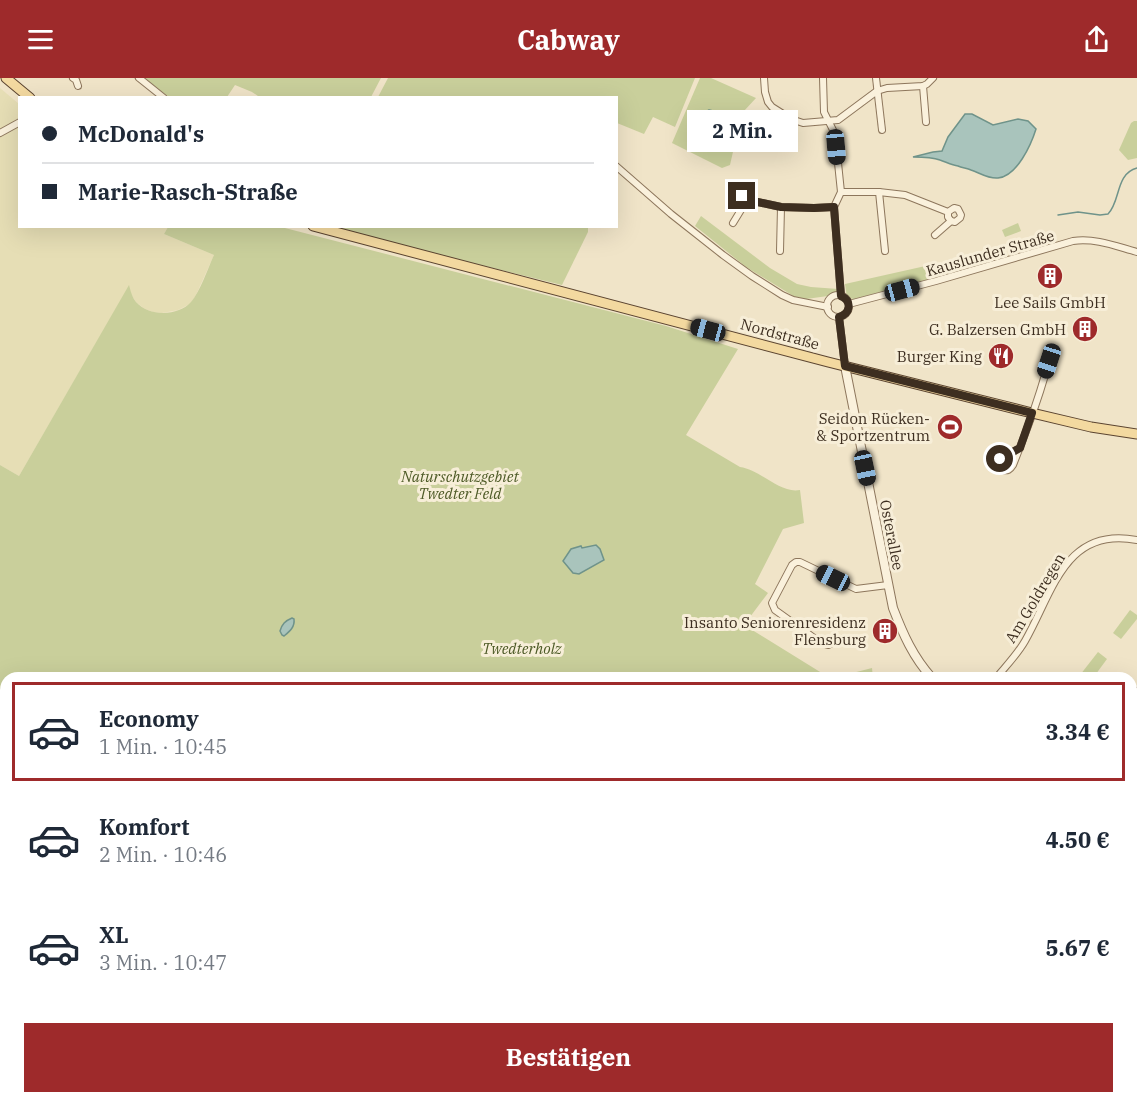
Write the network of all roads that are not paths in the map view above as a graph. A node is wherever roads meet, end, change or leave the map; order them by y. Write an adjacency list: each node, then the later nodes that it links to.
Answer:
1 (6, 78): 11 (main road)
2 (73, 78): 8 (street)
3 (139, 78): 12 (street)
4 (764, 78): 13 (street)
5 (823, 78): 13 (street)
6 (876, 78): 10 (street)
7 (933, 78): 9 (street)
8 (78, 86)
9 (923, 86): 10 (street); 14 (street)
10 (877, 91): 13 (street); 16 (street)
11 (28, 96)
12 (162, 96)
13 (830, 121): 19 (street)
14 (926, 122)
15 (18, 123): 17 (street)
16 (882, 130)
17 (0, 133)
18 (618, 168): 35 (street)
19 (841, 192): 20 (street); 24 (street)
20 (879, 192): 25 (street); 31 (street)
21 (753, 201): 22 (street); 22 (street); 23 (street)
22 (744, 206): 27 (street)
23 (781, 207): 24 (street); 30 (street)
24 (834, 207): 33 (street)
25 (948, 212): 26 (street); 26 (street)
26 (951, 221): 29 (street)
27 (733, 223)
28 (321, 228): 38 (main road, Nordstraße)
29 (935, 235)
30 (780, 251)
31 (885, 251)
32 (1137, 252): 34 (street, Kauslunder Straße)
33 (841, 296): 34 (street); 35 (street)
34 (849, 304): 36 (street)
35 (828, 307): 36 (street)
36 (839, 317): 38 (street, Osterallee)
37 (1052, 348): 39 (street)
38 (845, 366): 39 (main road, Nordstraße); 43 (street, Osterallee)
39 (1032, 413): 40 (main road, Nordstraße); 41 (street)
40 (1137, 434)
41 (1020, 448)
42 (1137, 540): 46 (street, Am Goldregen)
43 (888, 585): 44 (street); 45 (street, Osterallee)
44 (841, 639)
45 (927, 672)
46 (1001, 672)

